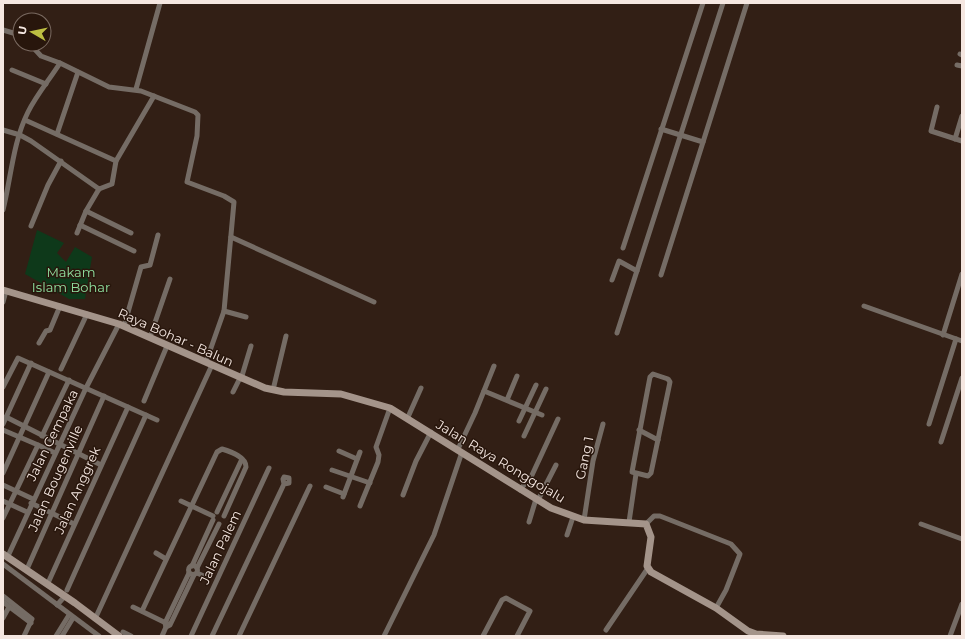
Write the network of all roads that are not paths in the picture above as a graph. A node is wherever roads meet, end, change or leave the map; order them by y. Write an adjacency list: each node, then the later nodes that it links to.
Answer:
1 (160, 3): 10 (street)
2 (703, 3): 15 (street)
3 (724, 3): 19 (street)
4 (747, 3): 22 (street)
5 (37, 52): 6 (street)
6 (60, 63): 8 (street); 9 (street)
7 (12, 70): 9 (street)
8 (78, 72): 10 (street); 17 (street)
9 (46, 84): 14 (street)
10 (136, 89): 11 (street)
11 (154, 96): 24 (street); 33 (street)
12 (937, 107): 20 (street)
13 (962, 116): 20 (street)
14 (25, 120): 17 (street); 18 (street)
15 (661, 129): 19 (street); 34 (street)
16 (3, 130): 18 (street)
17 (57, 134): 24 (street)
18 (20, 135): 23 (street); 26 (street)
19 (680, 135): 22 (street); 36 (street)
20 (955, 138): 21 (street)
21 (962, 141)
22 (703, 142): 38 (street)
23 (61, 161): 25 (street); 29 (street)
24 (116, 161): 25 (street)
25 (99, 189): 27 (street)
26 (3, 210)
27 (86, 211): 28 (street); 31 (street)
28 (80, 225): 30 (street); 35 (street)
29 (32, 226)
30 (77, 233)
31 (131, 233)
32 (158, 235): 49 (street, Jalan Cempaka)
33 (231, 238): 43 (street); 46 (street)
34 (623, 248)
35 (134, 251)
36 (638, 268): 40 (street); 50 (street)
37 (962, 274): 51 (street)
38 (661, 275)
39 (170, 279): 53 (street)
40 (612, 280)
41 (5, 291): 42 (street); 44 (street, Raya Bohar - Balun)
42 (3, 302)
43 (374, 302)
44 (60, 306): 47 (street, Raya Bohar - Balun); 56 (street)
45 (864, 306): 51 (street)
46 (224, 311): 48 (street); 60 (street)
47 (87, 314): 49 (street, Raya Bohar - Balun); 62 (street)
48 (246, 317)
49 (122, 325): 53 (street, Raya Bohar - Balun); 69 (street, Jalan Cempaka)
50 (617, 333)
51 (943, 334): 54 (street)
52 (286, 336): 73 (street)
53 (150, 337): 57 (street, Raya Bohar - Balun)
54 (956, 339): 55 (street); 93 (street)
55 (962, 341)
56 (39, 343)
57 (167, 346): 60 (street, Raya Bohar - Balun); 79 (street)
58 (251, 346): 65 (street)
59 (31, 363): 63 (street); 70 (street); 86 (street)
60 (209, 364): 65 (street, Raya Bohar - Balun); 169 (street)
61 (494, 366): 74 (street)
62 (60, 369)
63 (49, 372): 67 (street); 94 (street)
64 (517, 376): 78 (street)
65 (240, 378): 73 (street, Raya Bohar - Balun); 75 (street)
66 (962, 378): 102 (street)
67 (69, 380): 69 (street); 98 (street)
68 (536, 385): 82 (street)
69 (87, 386): 77 (street); 104 (street, Jalan Cempaka)
70 (3, 387)
71 (421, 388): 87 (street)
72 (546, 389): 83 (street)
73 (273, 390): 76 (street, Raya Bohar - Balun)
74 (484, 391): 78 (street); 106 (street)
75 (233, 392)
76 (341, 394): 81 (street, Jalan Raya Ronggojalu)
77 (104, 396): 80 (street); 109 (street, Jalan Bougenville)
78 (507, 400): 82 (street)
79 (144, 401)
80 (128, 407): 84 (street); 112 (street, Jalan Anggrek)
81 (390, 408): 87 (street, Jalan Raya Ronggojalu); 119 (street)
82 (526, 408): 83 (street); 90 (street)
83 (536, 412): 85 (street); 99 (street)
84 (146, 415): 89 (street); 158 (street)
85 (542, 415)
86 (6, 417): 91 (street); 94 (street)
87 (408, 417): 97 (street, Jalan Raya Ronggojalu)
88 (558, 419): 124 (street)
89 (157, 420)
90 (520, 421)
91 (3, 424)
92 (603, 424): 140 (street, Gang 1)
93 (929, 424)
94 (25, 427): 98 (street); 100 (street)
95 (3, 430): 100 (street)
96 (639, 430): 101 (street); 101 (street); 117 (street)
97 (431, 432): 106 (street, Jalan Raya Ronggojalu); 126 (street)
98 (42, 436): 104 (street)
99 (524, 436)
100 (20, 437): 103 (street); 116 (street)
101 (658, 440): 117 (street)
102 (941, 442)
103 (38, 445): 108 (street); 125 (street)
104 (59, 445): 108 (street, Jalan Cempaka); 109 (street)
105 (339, 451): 111 (street)
106 (460, 451): 124 (street, Jalan Raya Ronggojalu); 184 (street)
107 (360, 452): 111 (street)
108 (55, 453): 129 (street, Jalan Cempaka)
109 (78, 454): 112 (street); 135 (street, Jalan Bougenville)
110 (242, 459): 132 (street); 136 (street); 137 (street)
111 (357, 459): 118 (street)
112 (101, 465): 143 (street, Jalan Anggrek)
113 (556, 465): 127 (street)
114 (269, 468): 181 (street, Jalan Palem)
115 (332, 470): 118 (street)
116 (3, 473)
117 (636, 474): 142 (street)
118 (351, 477): 119 (street); 123 (street)
119 (370, 483): 133 (street)
120 (284, 484): 182 (street)
121 (3, 485): 125 (street)
122 (310, 486): 183 (street)
123 (326, 487)
124 (520, 490): 127 (street, Jalan Raya Ronggojalu)
125 (16, 491): 129 (street); 131 (street)
126 (402, 495)
127 (537, 500): 138 (street, Jalan Raya Ronggojalu); 141 (street)
128 (3, 501): 131 (street)
129 (32, 501): 134 (street, Jalan Cempaka); 135 (street)
130 (181, 501): 132 (street)
131 (10, 504): 134 (street); 139 (street)
132 (191, 506): 136 (street); 151 (street)
133 (360, 506)
134 (27, 512): 150 (street, Jalan Cempaka)
135 (52, 513): 143 (street); 154 (street, Jalan Bougenville)
136 (214, 516): 137 (street); 144 (street); 155 (street)
137 (224, 516): 144 (street)
138 (573, 517): 140 (street, Jalan Raya Ronggojalu); 147 (street)
139 (3, 518)
140 (584, 520): 142 (street, Jalan Raya Ronggojalu)
141 (528, 522)
142 (629, 522): 145 (street, Jalan Raya Ronggojalu)
143 (74, 524): 157 (street, Jalan Anggrek)
144 (219, 524): 155 (street)
145 (646, 524): 153 (street); 165 (street)
146 (921, 524): 148 (street)
147 (567, 535)
148 (962, 539)
149 (156, 553): 151 (street)
150 (5, 555): 154 (street)
151 (166, 559): 166 (street)
152 (3, 564): 161 (street)
153 (648, 568): 165 (street); 172 (street)
154 (27, 569): 157 (street)
155 (194, 571): 156 (street); 171 (street)
156 (206, 577)
157 (48, 583): 158 (street)
158 (65, 594): 161 (street); 169 (street)
159 (3, 596): 170 (street)
160 (3, 602): 163 (street)
161 (58, 604): 167 (street)
162 (962, 604): 188 (street)
163 (9, 607): 168 (street); 170 (street)
164 (133, 607): 166 (street)
165 (716, 608): 174 (street)
166 (142, 611): 171 (street)
167 (71, 616): 176 (street); 177 (street); 178 (street)
168 (3, 618)
169 (95, 619): 173 (street)
170 (31, 623): 175 (street)
171 (167, 625): 180 (street)
172 (606, 630)
173 (121, 634): 179 (street)
174 (756, 635): 187 (street)
175 (24, 636)
176 (56, 636)
177 (62, 636)
178 (99, 636)
179 (131, 636)
180 (162, 636)
181 (191, 636)
182 (212, 636)
183 (239, 636)
184 (384, 636)
185 (483, 636): 186 (street)
186 (517, 636)
187 (783, 636)
188 (950, 636)

